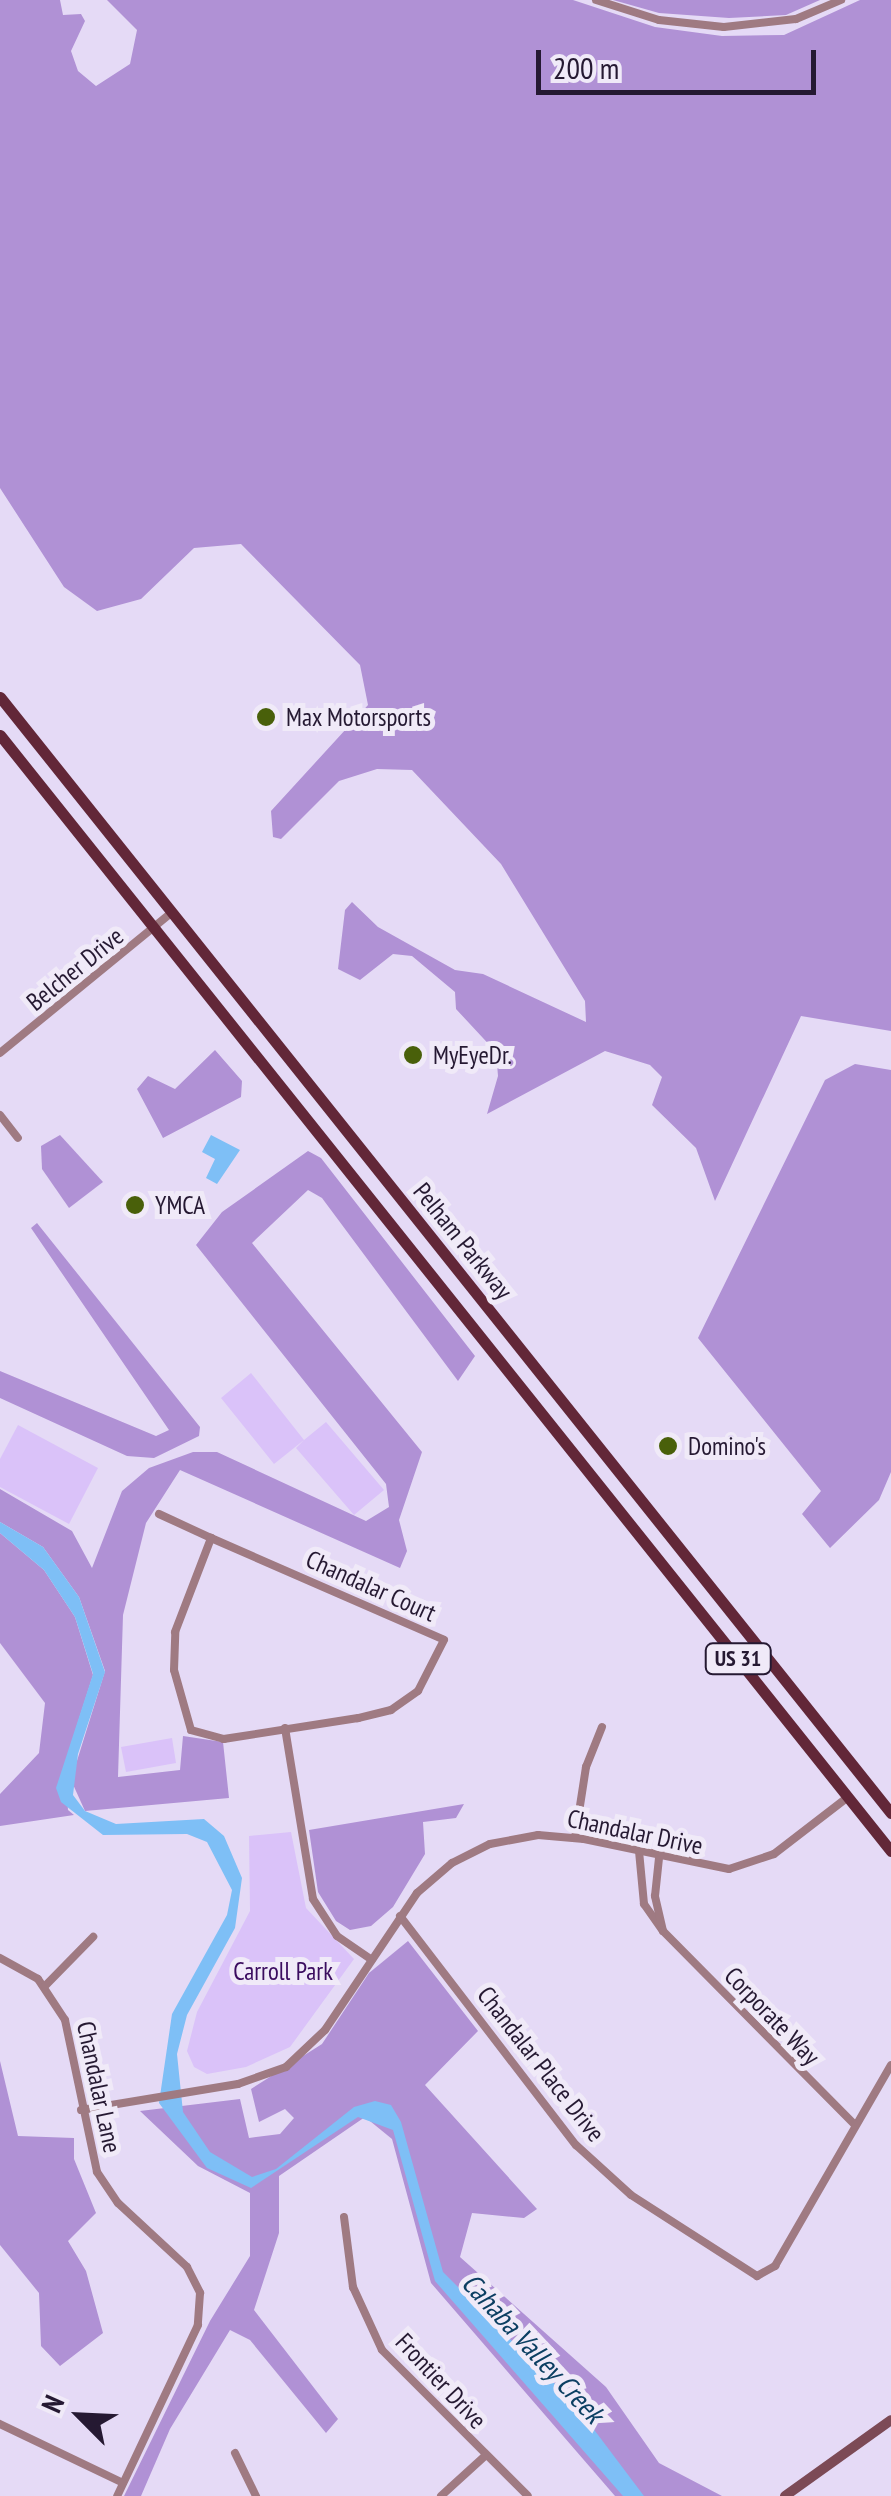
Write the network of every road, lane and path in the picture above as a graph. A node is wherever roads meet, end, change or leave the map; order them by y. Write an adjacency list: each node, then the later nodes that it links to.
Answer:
1 (596, 0): 2 (street)
2 (841, 0)
3 (0, 697): 5 (main road, Pelham Parkway / US 31)
4 (0, 735): 6 (main road, Pelham Parkway / US 31)
5 (82, 800): 6 (main road); 7 (main road, Pelham Parkway / US 31)
6 (63, 814): 8 (main road, Pelham Parkway / US 31)
7 (125, 853): 8 (main road); 9 (main road, Pelham Parkway / US 31)
8 (106, 867): 10 (main road, Pelham Parkway / US 31)
9 (172, 912): 10 (street, Belcher Drive); 11 (main road, Pelham Parkway / US 31)
10 (153, 926): 12 (main road, Pelham Parkway / US 31); 13 (street, Belcher Drive)
11 (205, 953): 12 (main road); 14 (main road, Pelham Parkway / US 31)
12 (186, 967): 16 (main road, Pelham Parkway / US 31)
13 (0, 1054)
14 (326, 1105): 16 (main road); 18 (main road, Pelham Parkway / US 31)
15 (0, 1115): 17 (street)
16 (312, 1126): 19 (main road, Pelham Parkway / US 31)
17 (18, 1138)
18 (516, 1344): 19 (main road); 20 (main road, Pelham Parkway / US 31)
19 (499, 1359): 21 (main road, Pelham Parkway / US 31)
20 (602, 1452): 21 (main road); 24 (main road, Pelham Parkway / US 31)
21 (585, 1467): 25 (main road, Pelham Parkway / US 31)
22 (159, 1514): 23 (street, Chandalar Court)
23 (211, 1538): 26 (street, Chandalar Court); 26 (street, Chandalar Court)
24 (682, 1551): 25 (main road); 28 (main road, Pelham Parkway / US 31)
25 (664, 1567): 29 (main road, Pelham Parkway / US 31)
26 (285, 1728): 41 (street)
27 (602, 1728): 33 (street)
28 (829, 1736): 29 (main road); 30 (main road, Pelham Parkway / US 31)
29 (812, 1751): 31 (main road, Pelham Parkway / US 31)
30 (866, 1782): 31 (main road); 32 (main road, Pelham Parkway / US 31)
31 (848, 1797): 34 (main road, Pelham Parkway / US 31); 36 (street, Chandalar Drive)
32 (891, 1814)
33 (575, 1838): 35 (street, Chandalar Drive); 37 (street, Chandalar Drive)
34 (891, 1850)
35 (639, 1851): 36 (street, Chandalar Drive); 38 (street, Corporate Way)
36 (659, 1857): 38 (street)
37 (400, 1916): 41 (street, Chandalar Drive); 45 (street, Chandalar Place Drive)
38 (663, 1930): 45 (street, Corporate Way)
39 (93, 1938): 42 (street)
40 (0, 1958): 42 (street)
41 (372, 1960): 44 (street, Chandalar Drive)
42 (45, 1986): 44 (street, Chandalar Lane)
43 (891, 2065): 45 (street, Chandalar Place Drive)
44 (81, 2110): 51 (street, Chandalar Lane)
45 (855, 2126)
46 (344, 2217): 50 (street, Frontier Drive)
47 (891, 2420): 56 (street)
48 (0, 2424): 51 (street)
49 (235, 2453): 53 (street)
50 (485, 2456): 54 (street); 55 (street, Frontier Drive)
51 (122, 2483): 52 (street, Chandalar Lane)
52 (116, 2496)
53 (256, 2496)
54 (441, 2496)
55 (528, 2496)
56 (785, 2496)

